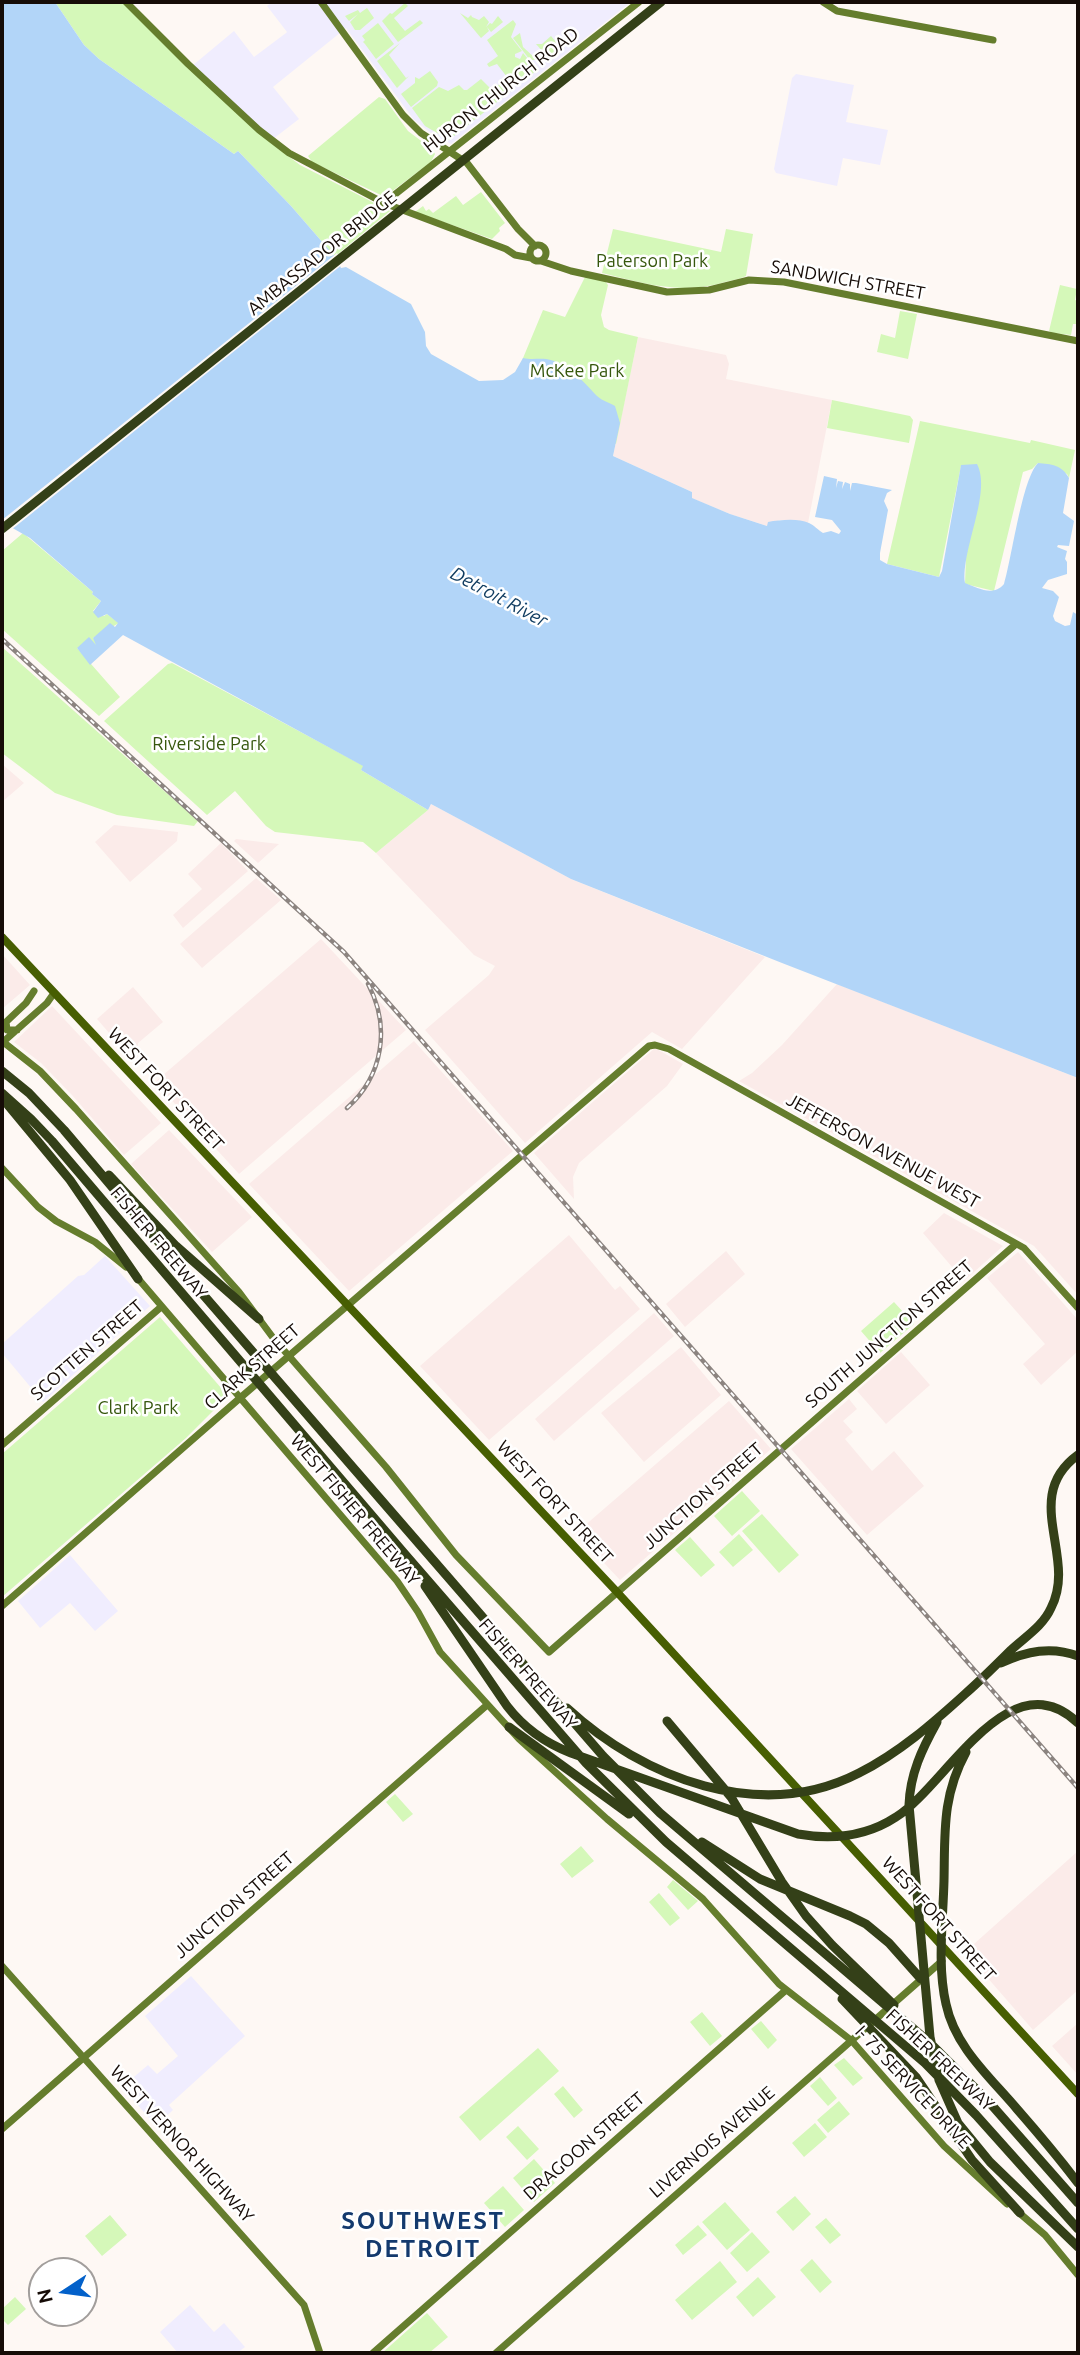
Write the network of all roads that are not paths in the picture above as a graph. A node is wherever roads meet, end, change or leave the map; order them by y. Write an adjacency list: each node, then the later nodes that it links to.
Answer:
1 (126, 2): 8 (main road)
2 (321, 2): 7 (main road)
3 (639, 2): 7 (main road, HURON CHURCH ROAD)
4 (661, 2): 14 (highway, AMBASSADOR BRIDGE)
5 (823, 2): 6 (main road)
6 (993, 40)
7 (450, 151): 8 (main road, HURON CHURCH ROAD); 9 (main road)
8 (384, 203): 9 (main road)
9 (532, 251): 10 (main road); 11 (main road)
10 (546, 252): 11 (main road); 12 (main road)
11 (541, 261): 12 (main road, SANDWICH STREET)
12 (571, 271): 13 (main road, SANDWICH STREET)
13 (1078, 341)
14 (2, 529)
15 (2, 937): 16 (main road, WEST FORT STREET)
16 (44, 982): 17 (main road); 18 (main road, WEST FORT STREET)
17 (34, 991): 19 (main road); 20 (main road)
18 (54, 993): 20 (main road); 29 (main road, WEST FORT STREET)
19 (2, 1019)
20 (17, 1031): 21 (main road)
21 (2, 1042): 32 (main road)
22 (655, 1045): 27 (main road, JEFFERSON AVENUE WEST); 29 (main road, CLARK STREET)
23 (2, 1071): 25 (highway, FISHER FREEWAY)
24 (2, 1096): 28 (highway); 38 (highway, FISHER FREEWAY)
25 (74, 1142): 32 (highway); 43 (highway, FISHER FREEWAY)
26 (2, 1168): 28 (main road, WEST FISHER FREEWAY)
27 (1016, 1244): 31 (main road, JEFFERSON AVENUE WEST); 36 (main road, SOUTH JUNCTION STREET)
28 (138, 1279): 30 (main road, WEST FISHER FREEWAY)
29 (347, 1305): 33 (main road, CLARK STREET); 39 (main road, WEST FORT STREET)
30 (161, 1307): 34 (main road, WEST FISHER FREEWAY); 35 (main road, SCOTTEN STREET)
31 (1078, 1308)
32 (259, 1319): 33 (main road)
33 (289, 1356): 34 (main road, CLARK STREET); 39 (main road, JUNCTION STREET)
34 (243, 1395): 40 (main road, CLARK STREET); 44 (main road, WEST FISHER FREEWAY)
35 (2, 1445)
36 (783, 1447): 39 (main road, JUNCTION STREET)
37 (1078, 1455): 42 (highway)
38 (403, 1552): 49 (highway); 51 (highway, FISHER FREEWAY)
39 (617, 1592): 53 (main road, WEST FORT STREET)
40 (2, 1606)
41 (1077, 1656): 42 (highway)
42 (997, 1666): 45 (highway)
43 (535, 1678): 45 (highway); 50 (highway, FISHER FREEWAY)
44 (487, 1705): 48 (main road, WEST FISHER FREEWAY); 60 (main road, JUNCTION STREET)
45 (939, 1718): 67 (highway)
46 (667, 1721): 59 (highway)
47 (1078, 1723): 49 (highway)
48 (509, 1727): 51 (highway); 52 (main road, WEST FISHER FREEWAY)
49 (971, 1743): 63 (highway)
50 (660, 1813): 56 (highway); 59 (highway, FISHER FREEWAY)
51 (660, 1836): 54 (highway, FISHER FREEWAY)
52 (638, 1845): 57 (main road, I- 75 SERVICE DRIVE)
53 (950, 1955): 56 (main road, LIVERNOIS AVENUE); 61 (main road, WEST FORT STREET)
54 (810, 1965): 65 (highway); 66 (highway, FISHER FREEWAY)
55 (2, 1966): 60 (main road, WEST VERNOR HIGHWAY)
56 (921, 1979): 58 (main road, LIVERNOIS AVENUE)
57 (786, 1990): 58 (main road, I- 75 SERVICE DRIVE); 70 (main road, DRAGOON STREET)
58 (852, 2041): 65 (main road, I- 75 SERVICE DRIVE); 71 (main road, LIVERNOIS AVENUE)
59 (929, 2042): 64 (highway, FISHER FREEWAY)
60 (83, 2057): 62 (main road, JUNCTION STREET); 69 (main road, WEST VERNOR HIGHWAY)
61 (1078, 2094)
62 (2, 2129)
63 (1078, 2183)
64 (1078, 2203)
65 (1020, 2213): 68 (main road, I- 75 SERVICE DRIVE)
66 (1078, 2229)
67 (1078, 2247)
68 (1078, 2275)
69 (320, 2353)
70 (373, 2353)
71 (496, 2353)

